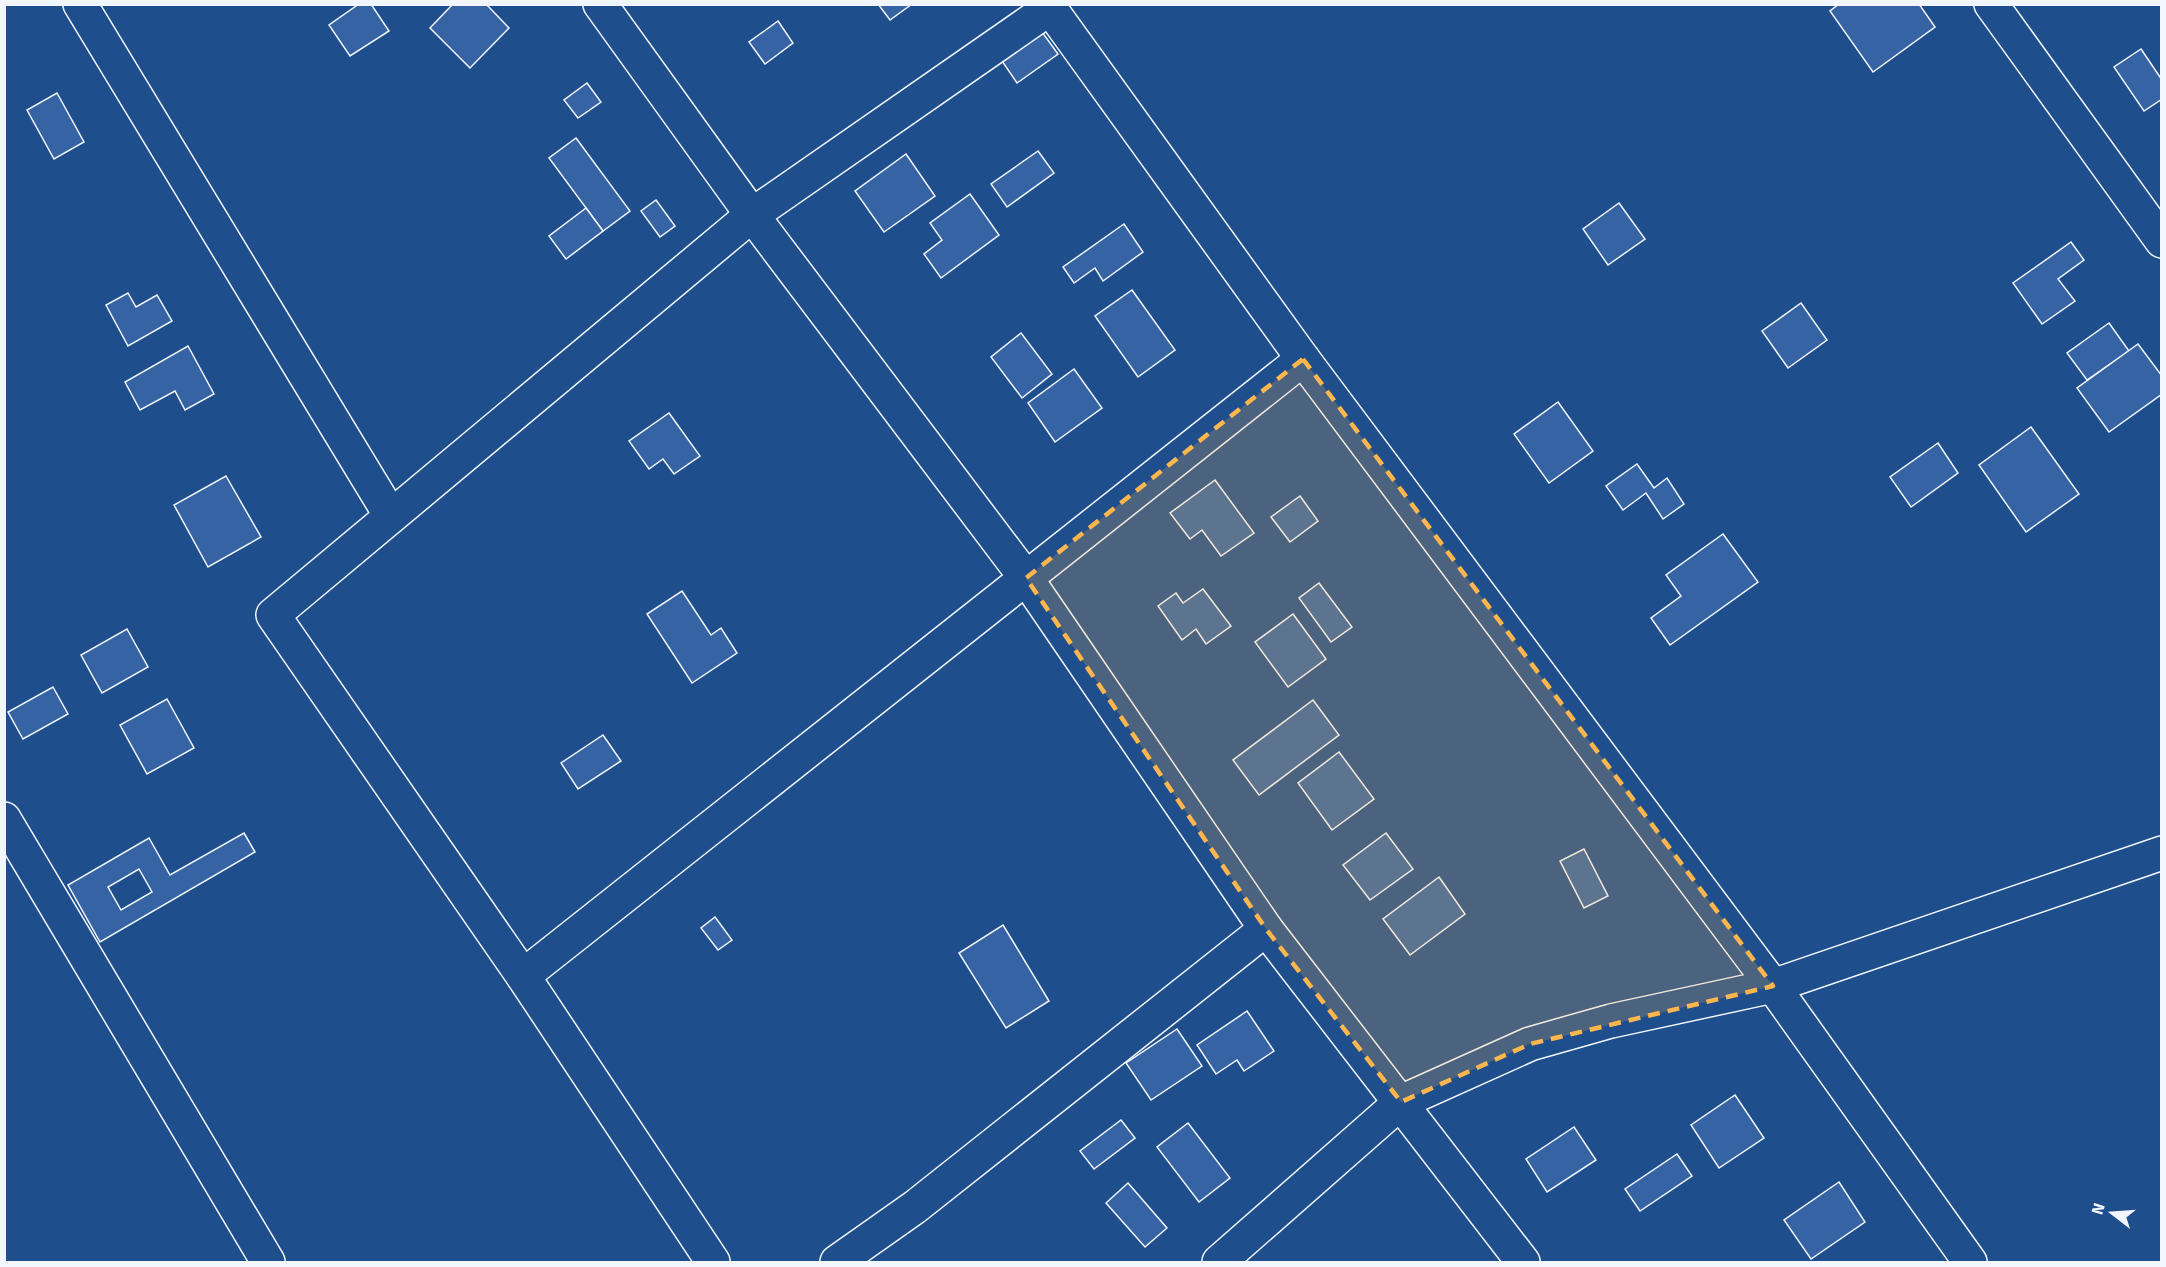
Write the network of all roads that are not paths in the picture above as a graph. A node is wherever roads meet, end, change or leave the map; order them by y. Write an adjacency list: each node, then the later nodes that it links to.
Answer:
1 (80, 4): 8 (street)
2 (600, 4): 5 (street)
3 (1991, 4): 6 (street)
4 (1049, 6): 5 (street); 7 (street)
5 (752, 214): 8 (street); 9 (street)
6 (2162, 241)
7 (1303, 359): 9 (street); 14 (street)
8 (391, 516): 13 (street)
9 (1026, 578): 12 (street); 13 (street)
10 (4, 819): 16 (street)
11 (2162, 853): 14 (street)
12 (1266, 929): 15 (street); 18 (street)
13 (523, 976): 17 (street)
14 (1773, 986): 15 (street); 21 (street)
15 (1401, 1102): 19 (street); 20 (street)
16 (268, 1263)
17 (713, 1263)
18 (837, 1263)
19 (1219, 1263)
20 (1522, 1263)
21 (1970, 1263)

